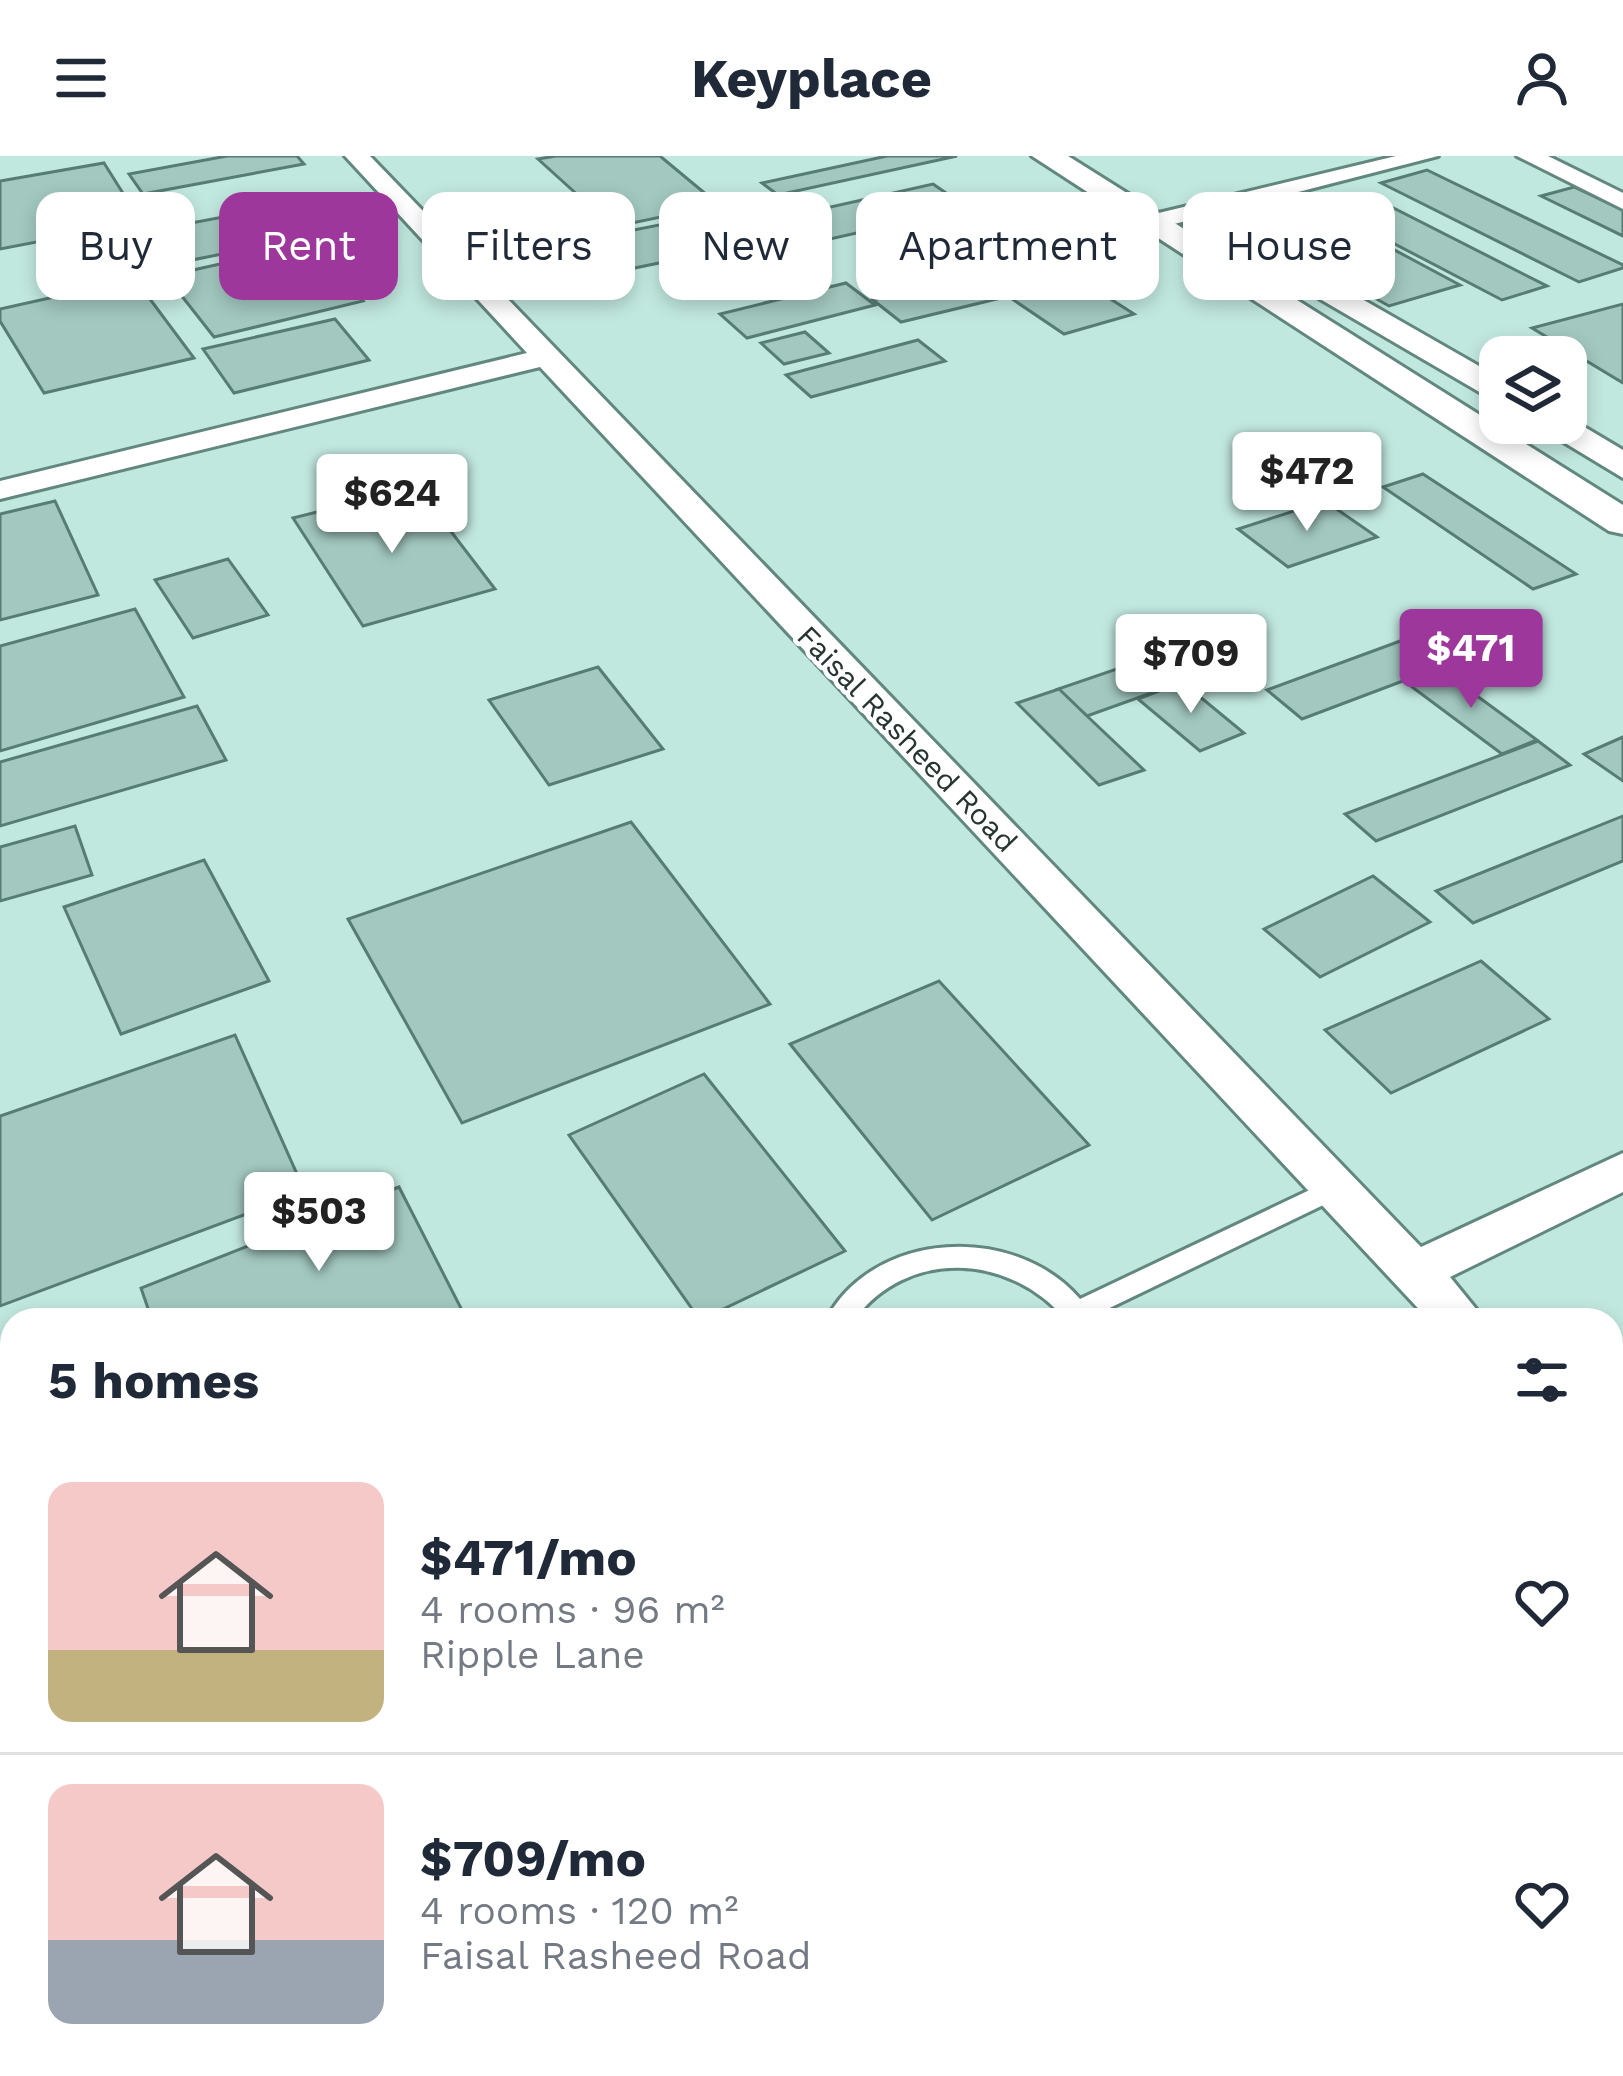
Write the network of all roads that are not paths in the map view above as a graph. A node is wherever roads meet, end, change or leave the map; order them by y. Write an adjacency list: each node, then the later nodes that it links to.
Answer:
1 (357, 156): 12 (street, Faisal Rasheed Road)
2 (1047, 156): 6 (street)
3 (1106, 156): 9 (street)
4 (1426, 156): 7 (street)
5 (1528, 156): 8 (street)
6 (1104, 192)
7 (1276, 192)
8 (1623, 202)
9 (1183, 203)
10 (1159, 227): 17 (street)
11 (1345, 300): 13 (street)
12 (544, 357): 16 (street); 19 (street, Faisal Rasheed Road)
13 (1479, 380)
14 (1586, 444): 15 (street)
15 (1623, 466)
16 (0, 490)
17 (1623, 522)
18 (1623, 1171): 20 (street)
19 (1335, 1188): 20 (street, Faisal Rasheed Road); 23 (lane)
20 (1414, 1272): 24 (street, Faisal Rasheed Road)
21 (849, 1308): 22 (lane)
22 (1069, 1308)
23 (1095, 1308)
24 (1448, 1308)

